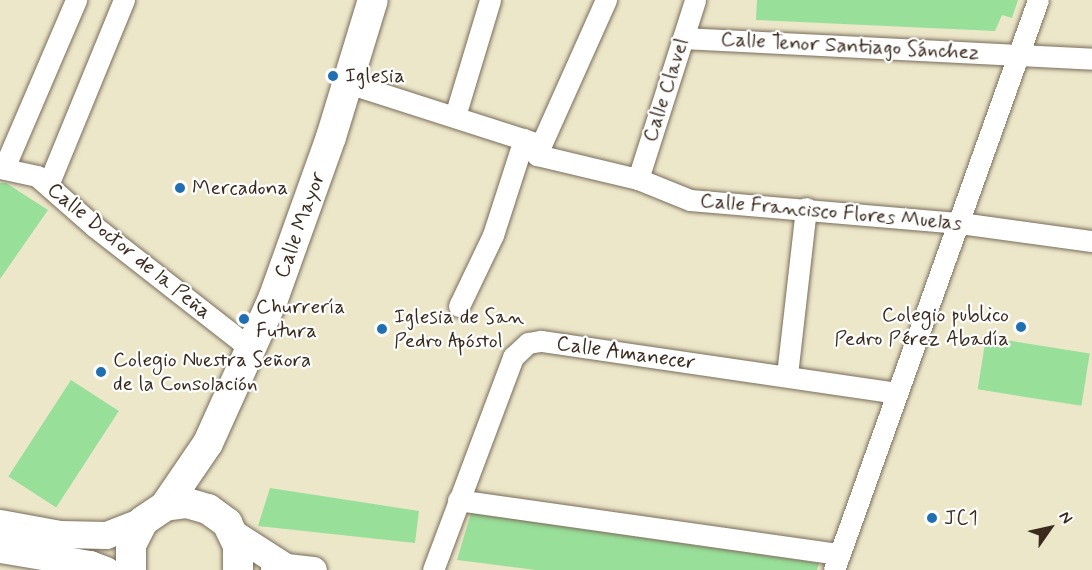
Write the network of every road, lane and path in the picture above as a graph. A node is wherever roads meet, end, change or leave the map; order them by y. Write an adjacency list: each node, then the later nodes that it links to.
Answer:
1 (76, 0): 14 (street)
2 (124, 0): 16 (street)
3 (372, 0): 11 (main road, Calle Mayor)
4 (490, 0): 12 (street)
5 (606, 0): 13 (street)
6 (694, 0): 8 (street, Calle Clavel)
7 (1038, 0): 9 (street)
8 (683, 38): 9 (street, Calle Tenor Santiago Sánchez); 15 (street, Calle Clavel)
9 (1018, 53): 10 (street, Calle Tenor Santiago Sánchez); 18 (street)
10 (1092, 59)
11 (348, 83): 12 (street, Calle Francisco Flores Muelas); 21 (main road, Calle Mayor)
12 (455, 116): 13 (street, Calle Francisco Flores Muelas)
13 (532, 142): 15 (street, Calle Francisco Flores Muelas); 20 (street)
14 (2, 168): 16 (street, Calle Doctor de la Peña)
15 (638, 179): 17 (street, Calle Francisco Flores Muelas)
16 (48, 185): 21 (street, Calle Doctor de la Peña)
17 (806, 208): 18 (street, Calle Francisco Flores Muelas); 22 (street)
18 (960, 223): 19 (street, Calle Francisco Flores Muelas); 23 (street)
19 (1092, 241)
20 (459, 306)
21 (251, 349): 24 (main road, Calle Mayor)
22 (787, 375): 23 (street, Calle Amanecer); 25 (street, Calle Amanecer)
23 (896, 393): 31 (street)
24 (208, 442): 26 (main road, Calle Mayor); 27 (main road, Calle Mayor)
25 (458, 500): 31 (street); 37 (street)
26 (208, 508): 27 (main road); 29 (main road)
27 (154, 514): 28 (street); 34 (main road, Calle Mayor)
28 (0, 524)
29 (233, 533): 32 (street); 35 (main road)
30 (0, 549): 33 (street)
31 (837, 562)
32 (280, 568): 36 (street)
33 (106, 570)
34 (131, 570)
35 (238, 570)
36 (313, 570)
37 (433, 570)

